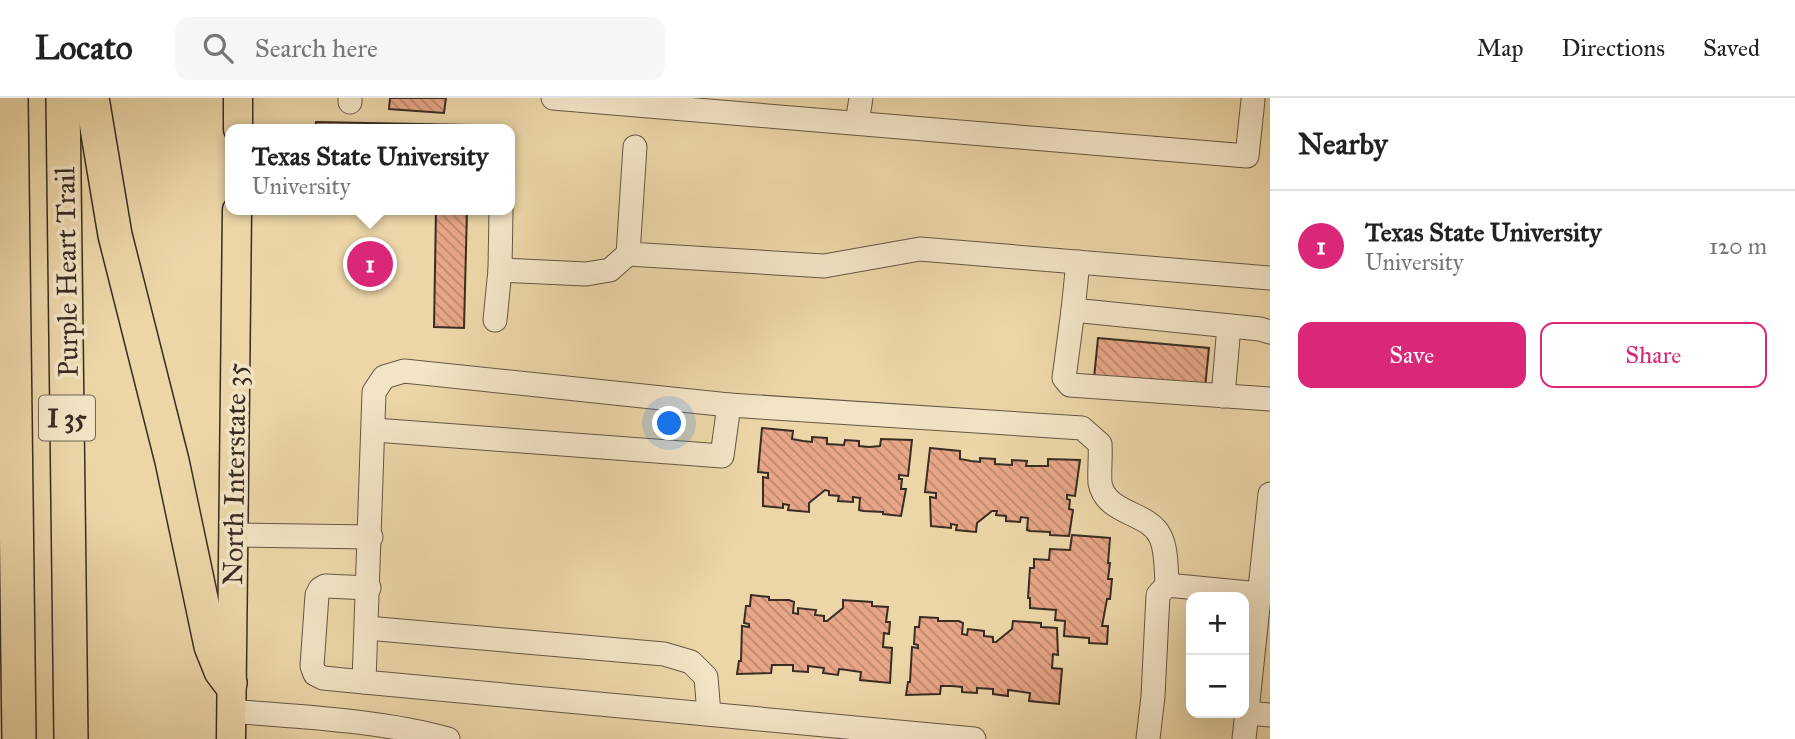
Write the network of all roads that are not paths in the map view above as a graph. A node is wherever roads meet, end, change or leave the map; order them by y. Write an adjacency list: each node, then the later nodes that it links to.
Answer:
1 (11, 98): 39 (highway, Purple Heart Trail / I 35)
2 (64, 98): 40 (highway, Purple Heart Trail / I 35)
3 (92, 98): 34 (highway)
4 (238, 98): 9 (main road)
5 (553, 98): 8 (street)
6 (860, 98): 8 (street)
7 (1253, 100): 8 (street)
8 (857, 123)
9 (238, 124)
10 (635, 147): 13 (street)
11 (237, 215): 26 (main road, North Interstate 35)
12 (501, 215): 15 (street)
13 (628, 254): 14 (street); 15 (street)
14 (1078, 262): 16 (street); 17 (street)
15 (500, 270): 18 (street)
16 (1270, 278)
17 (1073, 310): 19 (street); 21 (street)
18 (495, 320)
19 (1229, 326): 20 (street); 21 (street)
20 (1270, 332)
21 (1223, 396): 22 (street)
22 (1270, 399)
23 (729, 405): 24 (street); 24 (street); 28 (street)
24 (375, 430): 27 (street)
25 (1270, 494): 30 (street)
26 (233, 536): 27 (street); 34 (main road, North Interstate 35)
27 (370, 537): 29 (street)
28 (1167, 585): 30 (street); 44 (street)
29 (369, 587): 31 (street); 32 (street)
30 (1259, 594): 33 (street)
31 (367, 628): 32 (street); 36 (street)
32 (364, 682): 36 (street)
33 (1249, 693)
34 (230, 697): 41 (main road, North Interstate 35); 42 (street)
35 (1249, 713): 37 (street)
36 (709, 714): 43 (street)
37 (1270, 715)
38 (1246, 718): 45 (street)
39 (19, 739)
40 (71, 739)
41 (231, 739)
42 (448, 739)
43 (974, 739)
44 (1148, 739)
45 (1244, 739)

